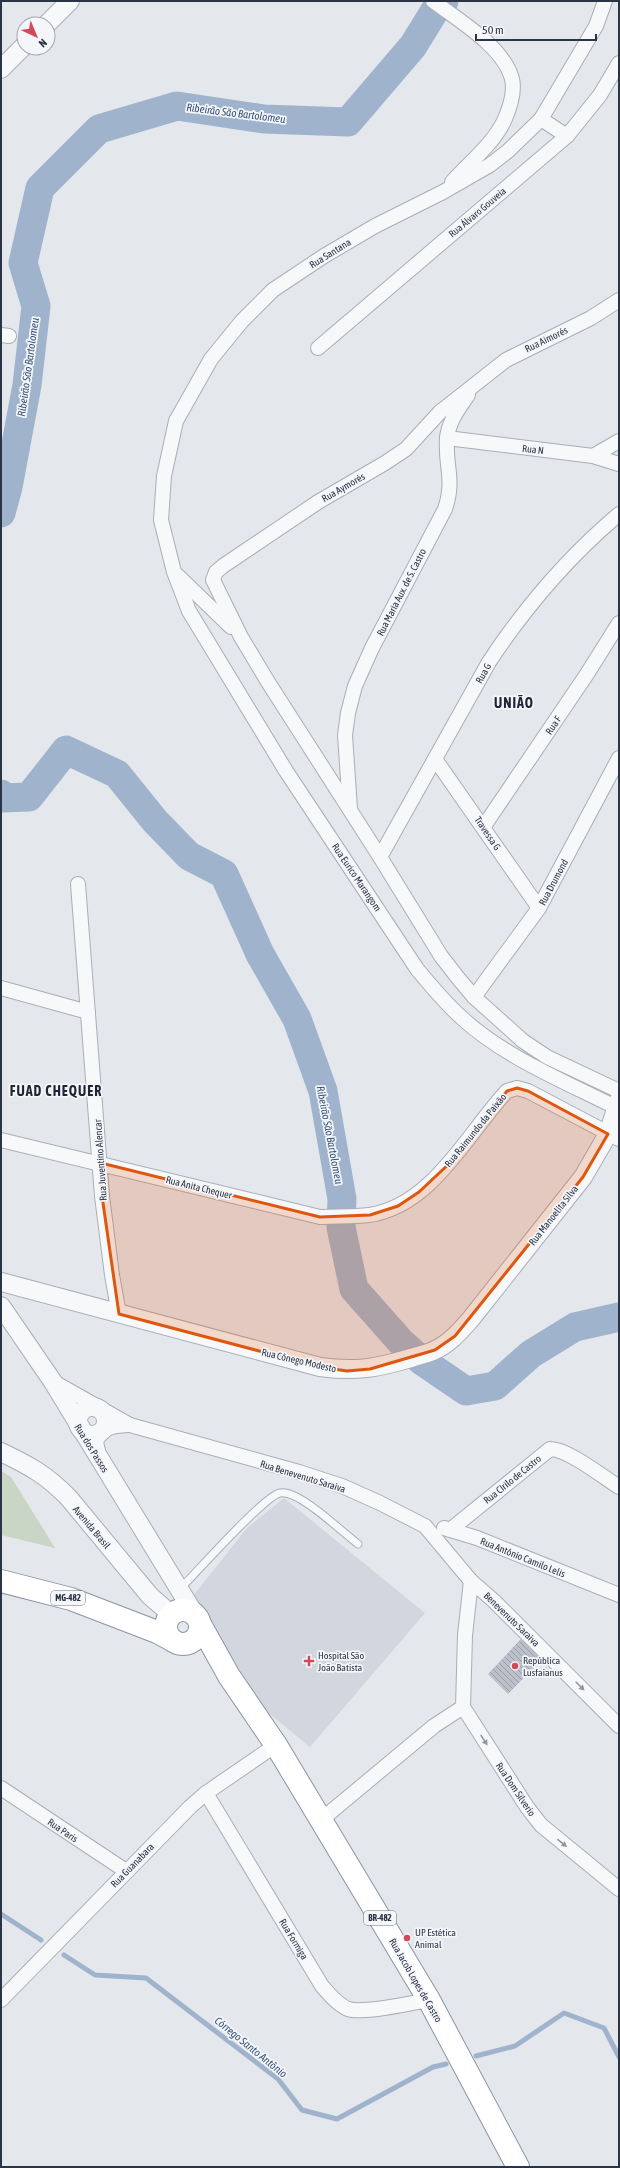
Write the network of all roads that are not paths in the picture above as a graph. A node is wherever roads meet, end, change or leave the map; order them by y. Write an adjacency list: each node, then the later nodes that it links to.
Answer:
1 (70, 1): 4 (street)
2 (432, 1): 10 (street)
3 (605, 1): 8 (street, Rua Santana)
4 (55, 16)
5 (16, 54): 7 (street)
6 (619, 63): 9 (street, Rua Álvaro Gouveia)
7 (1, 69)
8 (541, 119): 9 (street); 10 (street, Rua Santana)
9 (567, 136): 12 (street, Rua Álvaro Gouveia)
10 (443, 192): 19 (street, Rua Santana)
11 (619, 300): 13 (street, Rua Aimorés)
12 (318, 348)
13 (476, 383): 14 (street, Rua Maria Aux. de S. Castro); 21 (street, Rua Aymorés)
14 (447, 438): 16 (street, Rua N); 24 (street, Rua Maria Aux. de S. Castro)
15 (619, 441): 16 (street)
16 (593, 456): 17 (street, Rua N)
17 (619, 464)
18 (619, 514): 23 (street, Rua G)
19 (174, 572): 21 (street); 32 (street, Rua Eurico Marangom)
20 (619, 623): 25 (street, Rua F)
21 (241, 637): 24 (street)
22 (619, 758): 28 (street, Rua Drumond)
23 (435, 759): 25 (street, Travessa G); 26 (street, Rua G)
24 (350, 810): 26 (street)
25 (484, 826): 28 (street, Travessa G)
26 (380, 857): 30 (street)
27 (78, 884): 31 (street, Rua Juventino Alencar)
28 (539, 908): 30 (street, Rua Drumond)
29 (1, 988): 31 (street)
30 (474, 997): 32 (street)
31 (88, 1012): 35 (street, Rua Juventino Alencar)
32 (618, 1100): 33 (street, Rua Manoelita Silva)
33 (614, 1137): 36 (street, Rua Raimundo da Paixão); 40 (street, Rua Manoelita Silva)
34 (1, 1140): 35 (street, Rua Anita Chequer)
35 (101, 1163): 36 (street, Rua Anita Chequer); 39 (street, Rua Juventino Alencar)
36 (398, 1206)
37 (1, 1282): 39 (street)
38 (1, 1306): 41 (street, Rua dos Passos)
39 (119, 1314): 40 (street, Rua Cônego Modesto)
40 (470, 1320)
41 (53, 1382): 42 (street); 44 (street, Rua dos Passos)
42 (100, 1409): 43 (street); 44 (street); 45 (street)
43 (130, 1425): 45 (street); 49 (street, Rua Benevenuto Saraiva)
44 (80, 1429): 45 (street); 47 (street, Rua dos Passos)
45 (102, 1431): 47 (street)
46 (1, 1452): 55 (street, Avenida Brasil)
47 (101, 1460): 55 (street, Rua dos Passos)
48 (619, 1487): 50 (street, Rua CIrilo de Castro)
49 (425, 1526): 50 (street, Rua Antônio Camilo Lelis); 53 (street, Rua Benevenuto Saraiva)
50 (450, 1530): 54 (street, Rua Antônio Camilo Lelis)
51 (358, 1544): 55 (lane)
52 (1, 1581): 55 (highway, MG-482)
53 (471, 1581): 56 (street); 57 (street, Benevenuto Saraiva, one-way to 57)
54 (619, 1595)
55 (181, 1616): 58 (highway, Rua Jacob Lopes de Castro / BR-482)
56 (463, 1707): 61 (street); 63 (street, Rua Dom Silverio, one-way to 63)
57 (619, 1726)
58 (276, 1745): 60 (street, Rua Guanabara); 61 (highway, Rua Jacob Lopes de Castro / BR-482)
59 (1, 1788): 62 (street, Rua Paris)
60 (206, 1793): 62 (street, Rua Guanabara); 65 (street, Rua Formiga)
61 (322, 1820): 65 (highway, Rua Jacob Lopes de Castro / BR-482)
62 (126, 1872): 64 (street, Rua Guanabara)
63 (619, 1889)
64 (1, 2000)
65 (429, 2000): 66 (highway, Rua Jacob Lopes de Castro / BR-482)
66 (512, 2165)

